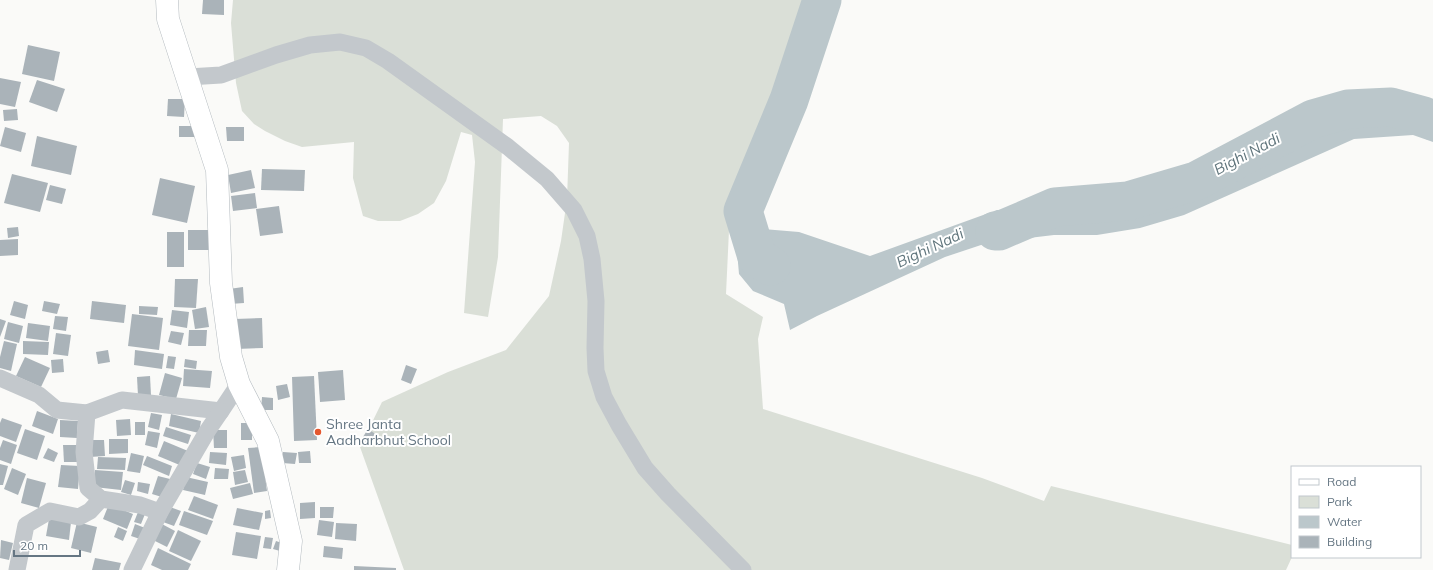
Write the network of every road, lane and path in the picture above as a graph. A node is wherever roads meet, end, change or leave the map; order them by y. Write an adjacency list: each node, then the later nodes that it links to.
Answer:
1 (167, 0): 2 (street)
2 (188, 76): 4 (street); 12 (street)
3 (0, 378): 6 (street)
4 (239, 384): 5 (street); 11 (street)
5 (221, 411): 6 (street); 8 (street)
6 (87, 413): 7 (street)
7 (101, 499): 8 (street); 9 (street)
8 (160, 512): 10 (street)
9 (17, 570)
10 (132, 570)
11 (288, 570)
12 (743, 570)

